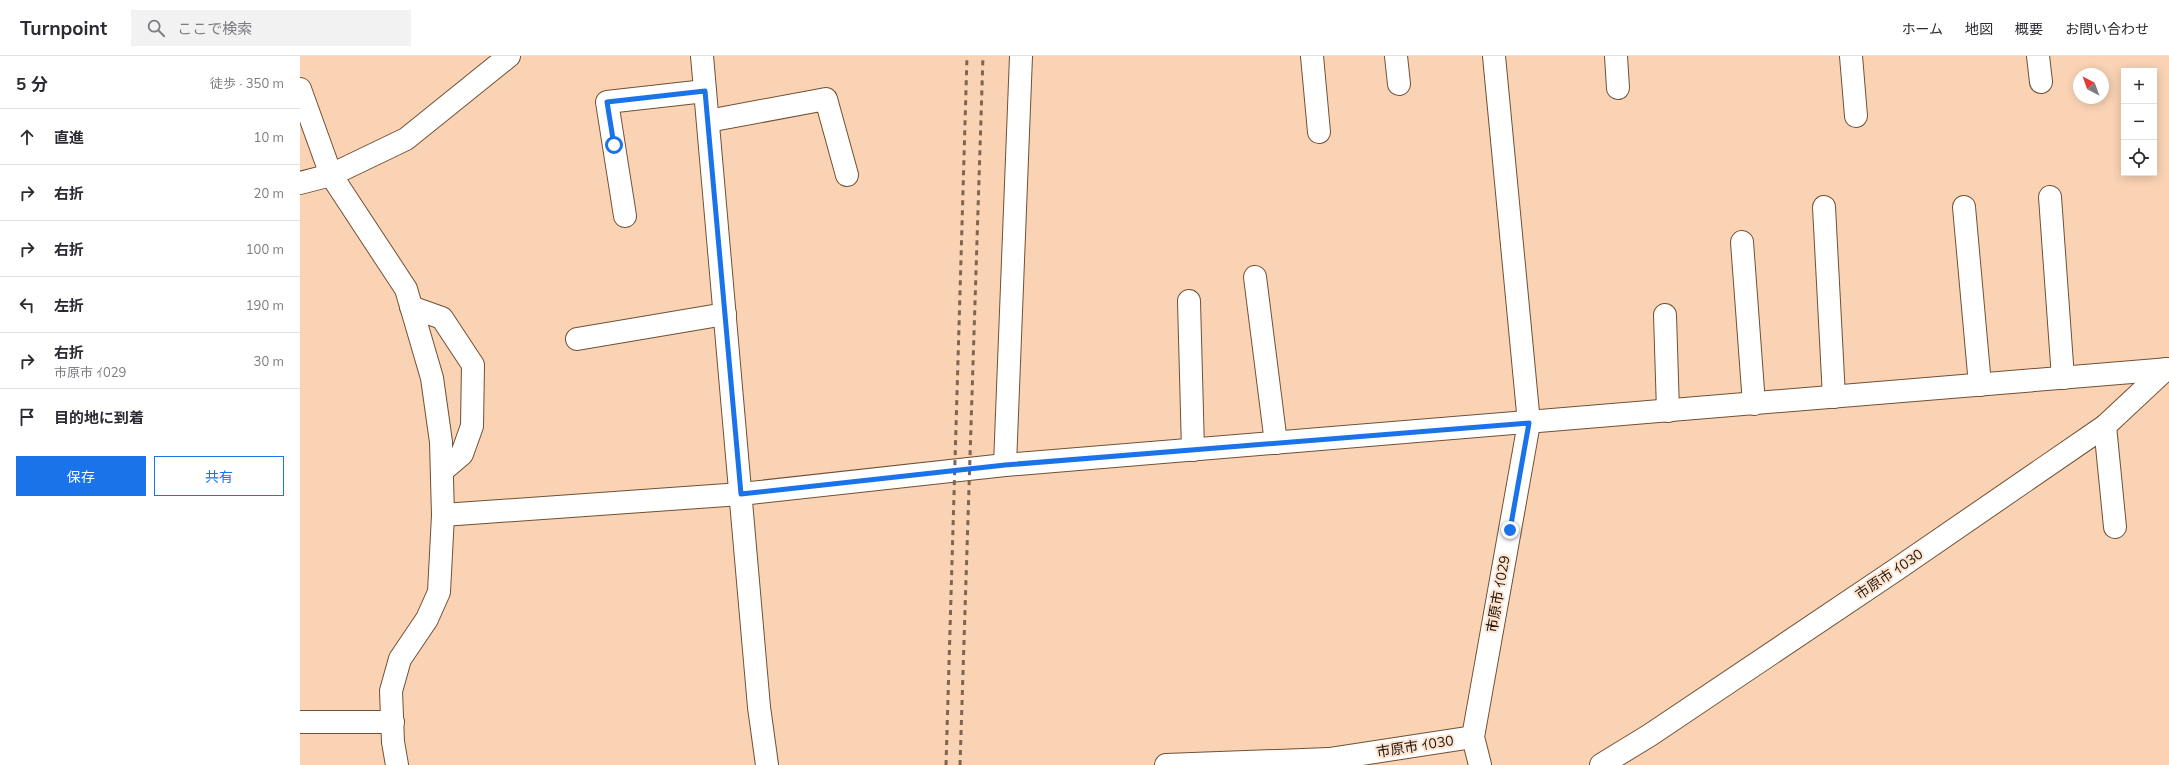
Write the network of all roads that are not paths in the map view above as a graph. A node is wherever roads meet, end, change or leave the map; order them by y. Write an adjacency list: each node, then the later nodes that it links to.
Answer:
1 (509, 56): 18 (street)
2 (702, 56): 14 (street)
3 (1021, 56): 42 (street)
4 (1312, 56): 17 (street)
5 (1396, 56): 11 (street)
6 (1494, 56): 38 (street, 市原市 ｲ029)
7 (1616, 56): 12 (street)
8 (1851, 56): 15 (street)
9 (2038, 56): 10 (street)
10 (2041, 82)
11 (1399, 84)
12 (1618, 88)
13 (300, 89): 18 (street)
14 (705, 91): 16 (street); 24 (street)
15 (1856, 116)
16 (708, 121): 19 (street); 29 (street)
17 (1319, 132)
18 (330, 175): 20 (street); 28 (street)
19 (847, 175)
20 (300, 183)
21 (2050, 197): 33 (street)
22 (1824, 207): 35 (street)
23 (1964, 207): 34 (street)
24 (625, 216)
25 (1742, 242): 36 (street)
26 (1255, 277): 40 (street)
27 (1188, 300): 41 (street)
28 (411, 307): 43 (street); 43 (street)
29 (725, 314): 31 (street); 44 (street)
30 (1665, 315): 37 (street)
31 (577, 339)
32 (2168, 369): 33 (street); 39 (street, 市原市 ｲ030)
33 (2064, 378): 34 (street)
34 (1980, 385): 35 (street)
35 (1834, 397): 36 (street)
36 (1754, 404): 37 (street)
37 (1668, 411): 38 (street)
38 (1529, 423): 40 (street); 49 (street, 市原市 ｲ029)
39 (2105, 426): 46 (street); 54 (street, 市原市 ｲ030)
40 (1276, 443): 41 (street)
41 (1193, 450): 42 (street)
42 (1005, 465): 44 (street)
43 (442, 471): 45 (street)
44 (741, 494): 45 (street); 51 (street)
45 (443, 515): 48 (street)
46 (2115, 527)
47 (300, 722): 48 (street)
48 (392, 722): 50 (street)
49 (1473, 737): 52 (street, 市原市 ｲ030); 53 (street, 市原市 ｲ029)
50 (397, 765)
51 (767, 765)
52 (1166, 765)
53 (1480, 765)
54 (1601, 765)

